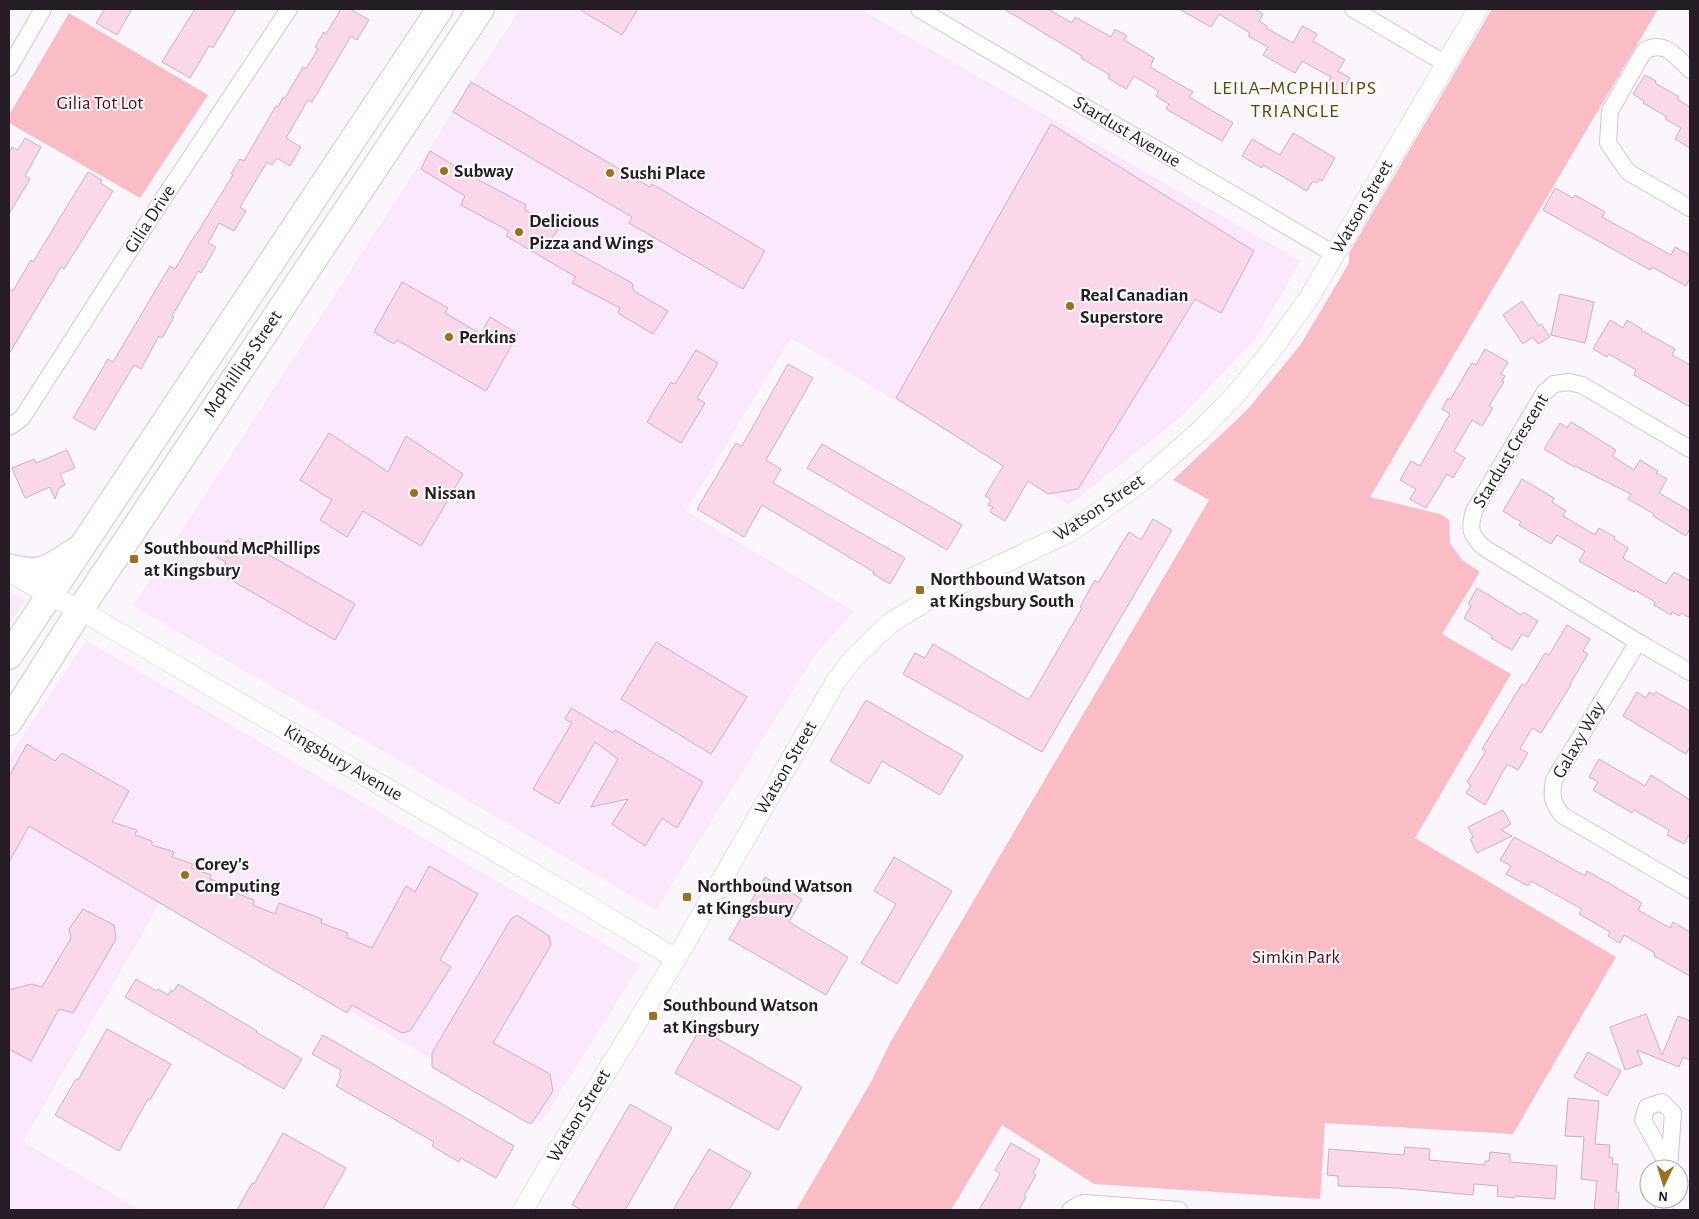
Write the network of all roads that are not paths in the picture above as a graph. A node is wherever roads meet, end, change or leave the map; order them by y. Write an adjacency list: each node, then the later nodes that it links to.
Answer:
1 (289, 9): 17 (street, Gilia Drive)
2 (440, 9): 11 (main road, McPhillips Street)
3 (481, 9): 12 (main road, McPhillips Street)
4 (919, 9): 16 (street, Stardust Avenue)
5 (1353, 9): 8 (street)
6 (1478, 9): 8 (street, Watson Street)
7 (40, 10): 9 (street)
8 (1446, 64): 16 (street, Watson Street)
9 (9, 68)
10 (1690, 70): 15 (street)
11 (386, 90): 12 (main road); 13 (main road, McPhillips Street)
12 (415, 107): 14 (main road, McPhillips Street)
13 (330, 174): 14 (main road); 19 (main road, McPhillips Street)
14 (358, 193): 23 (main road, McPhillips Street)
15 (1690, 208)
16 (1334, 254): 29 (street, Watson Street)
17 (9, 427)
18 (1690, 449): 24 (street, Stardust Crescent)
19 (82, 547): 20 (main road); 22 (main road, McPhillips Street)
20 (9, 567)
21 (9, 571): 22 (street, Kingsbury Avenue)
22 (49, 595): 23 (street, Kingsbury Avenue); 25 (main road, McPhillips Street)
23 (80, 610): 27 (main road, McPhillips Street); 29 (street, Kingsbury Avenue)
24 (1638, 642): 26 (street, Stardust Crescent); 28 (street, Galaxy Way)
25 (9, 656)
26 (1690, 672)
27 (9, 722)
28 (1690, 890)
29 (676, 959): 30 (street, Watson Street)
30 (523, 1210)
31 (1070, 1210): 32 (street)
32 (1178, 1210)

